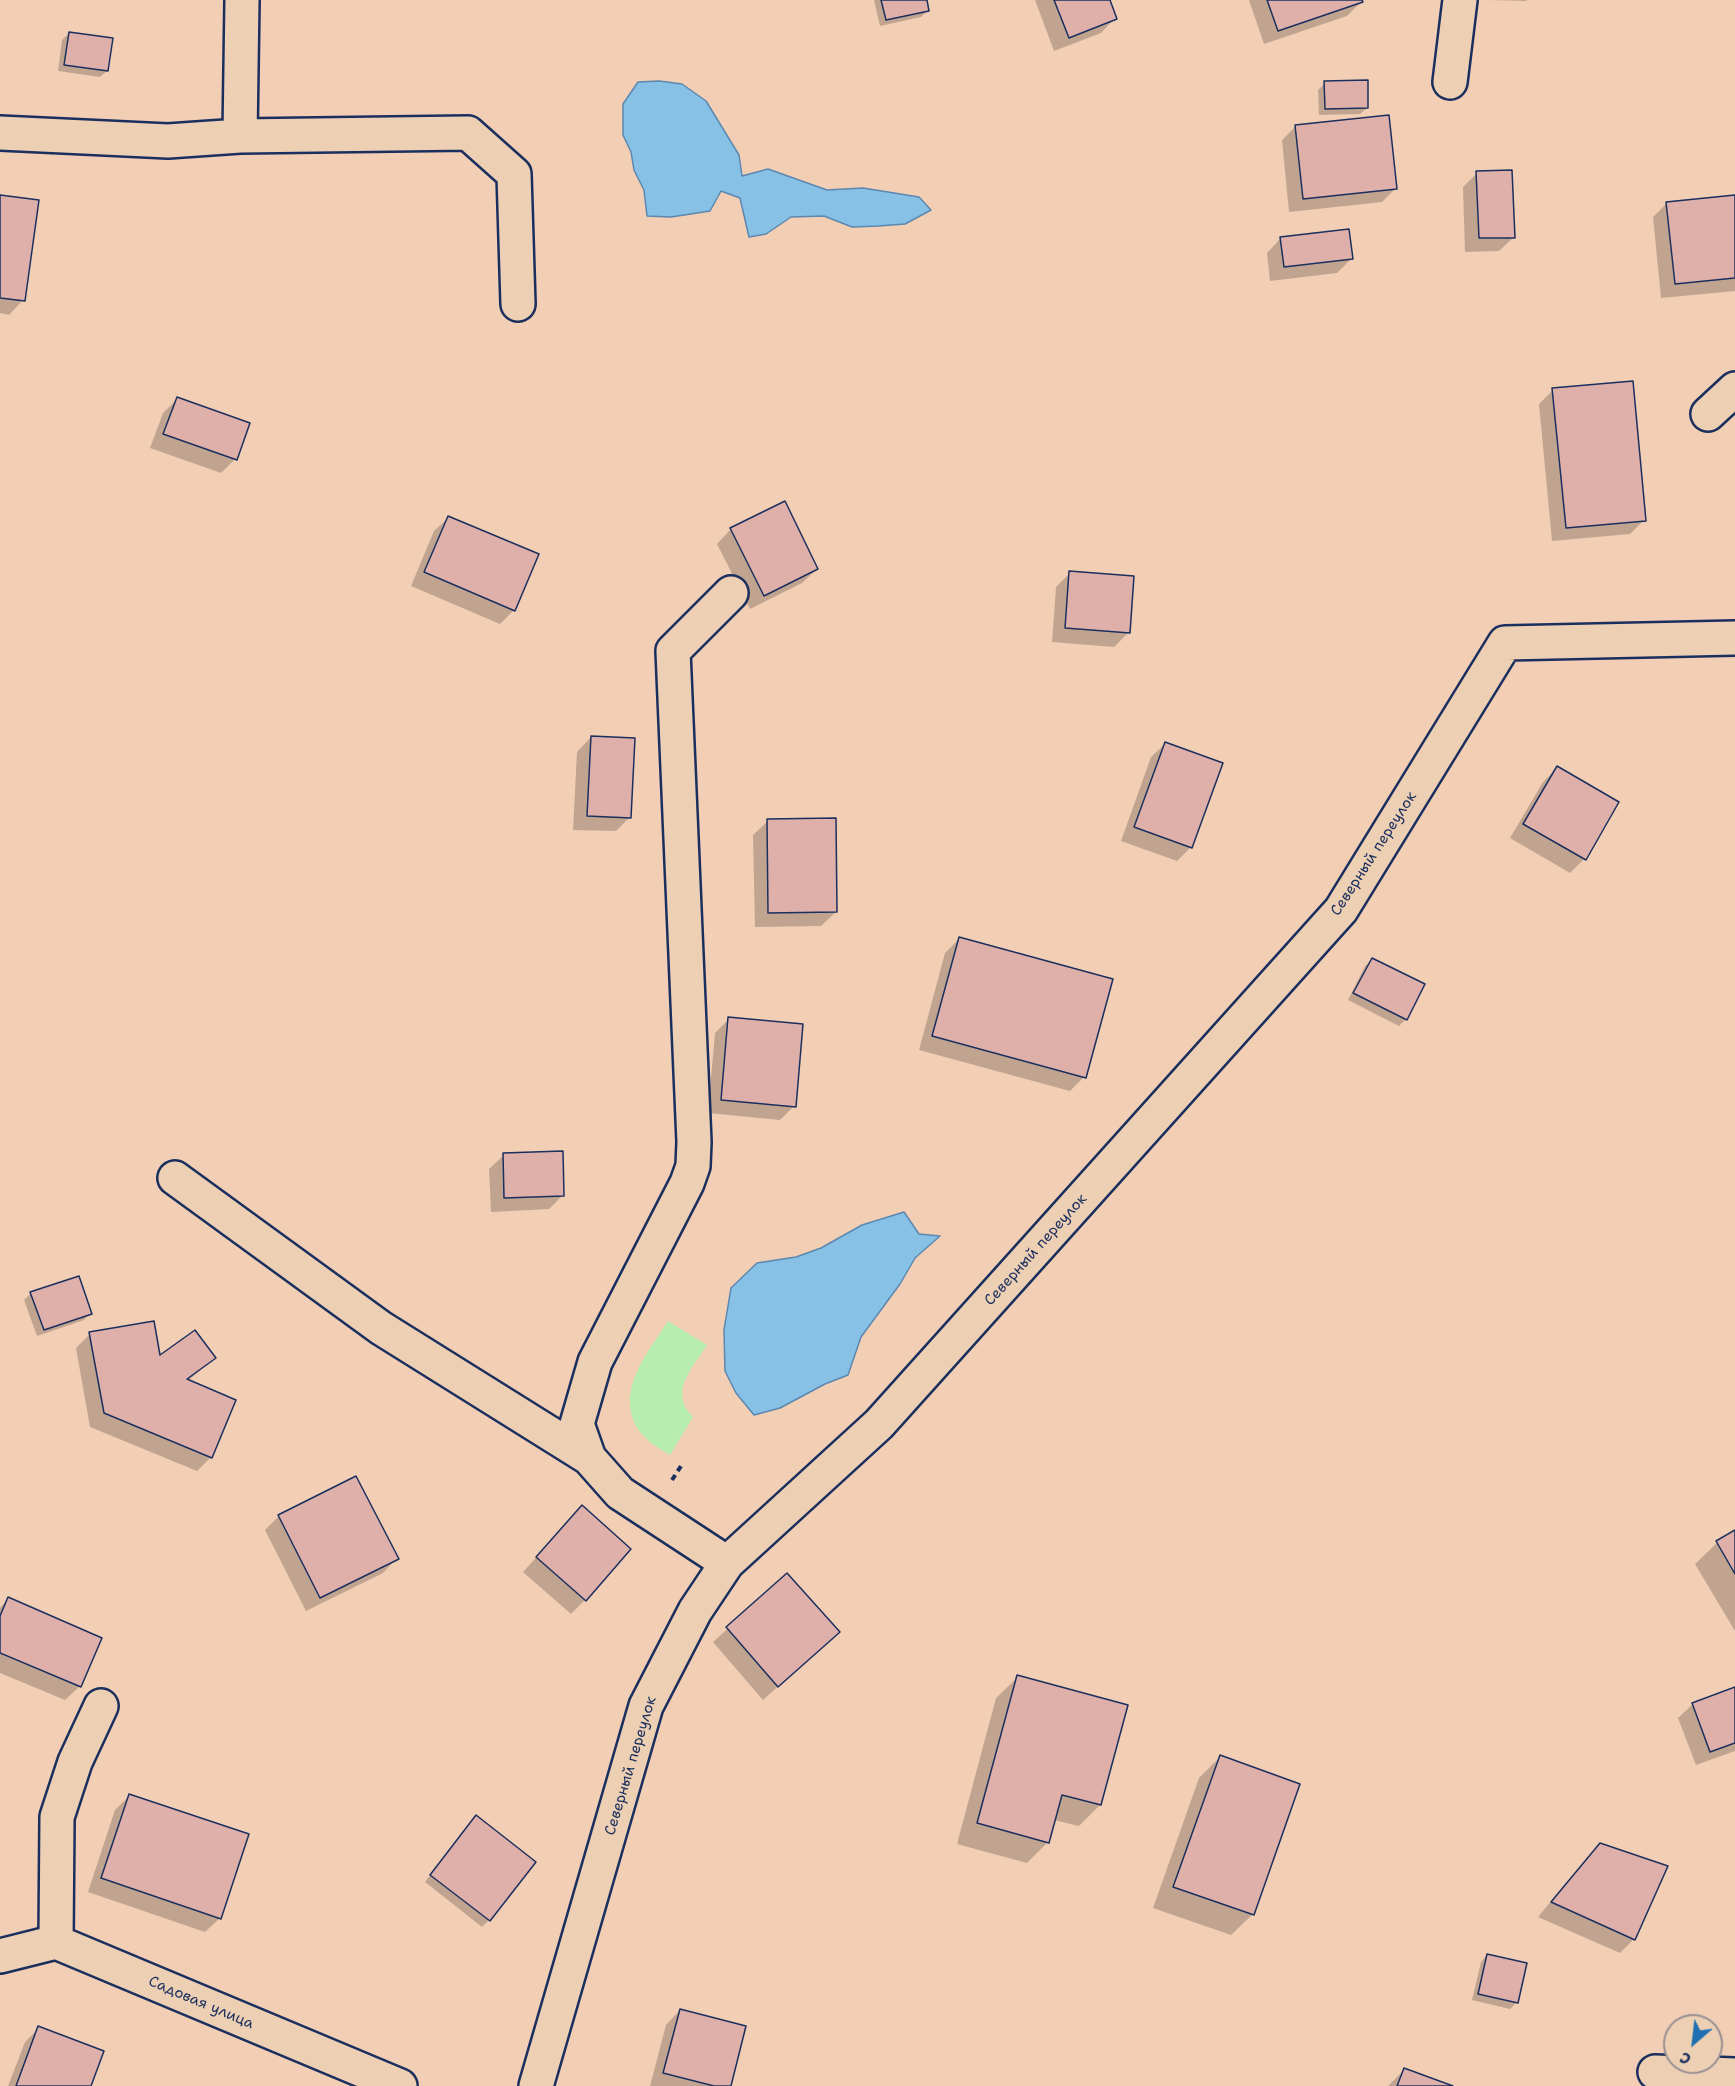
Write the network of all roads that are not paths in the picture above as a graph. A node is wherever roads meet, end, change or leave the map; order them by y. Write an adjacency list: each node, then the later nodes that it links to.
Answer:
1 (242, 0): 5 (street)
2 (1460, 0): 3 (street)
3 (1450, 82)
4 (0, 133): 5 (street)
5 (240, 136): 6 (street)
6 (518, 304)
7 (1735, 389): 8 (street)
8 (1708, 414)
9 (730, 593): 12 (street)
10 (1735, 638): 13 (street, Северный переулок)
11 (175, 1178): 12 (street)
12 (589, 1458): 13 (street)
13 (727, 1563): 20 (street, Северный переулок)
14 (101, 1706): 15 (street)
15 (56, 1942): 16 (street); 19 (street, Садовая улица)
16 (0, 1956)
17 (1655, 2072): 18 (street)
18 (1735, 2075)
19 (400, 2086)
20 (536, 2086)

